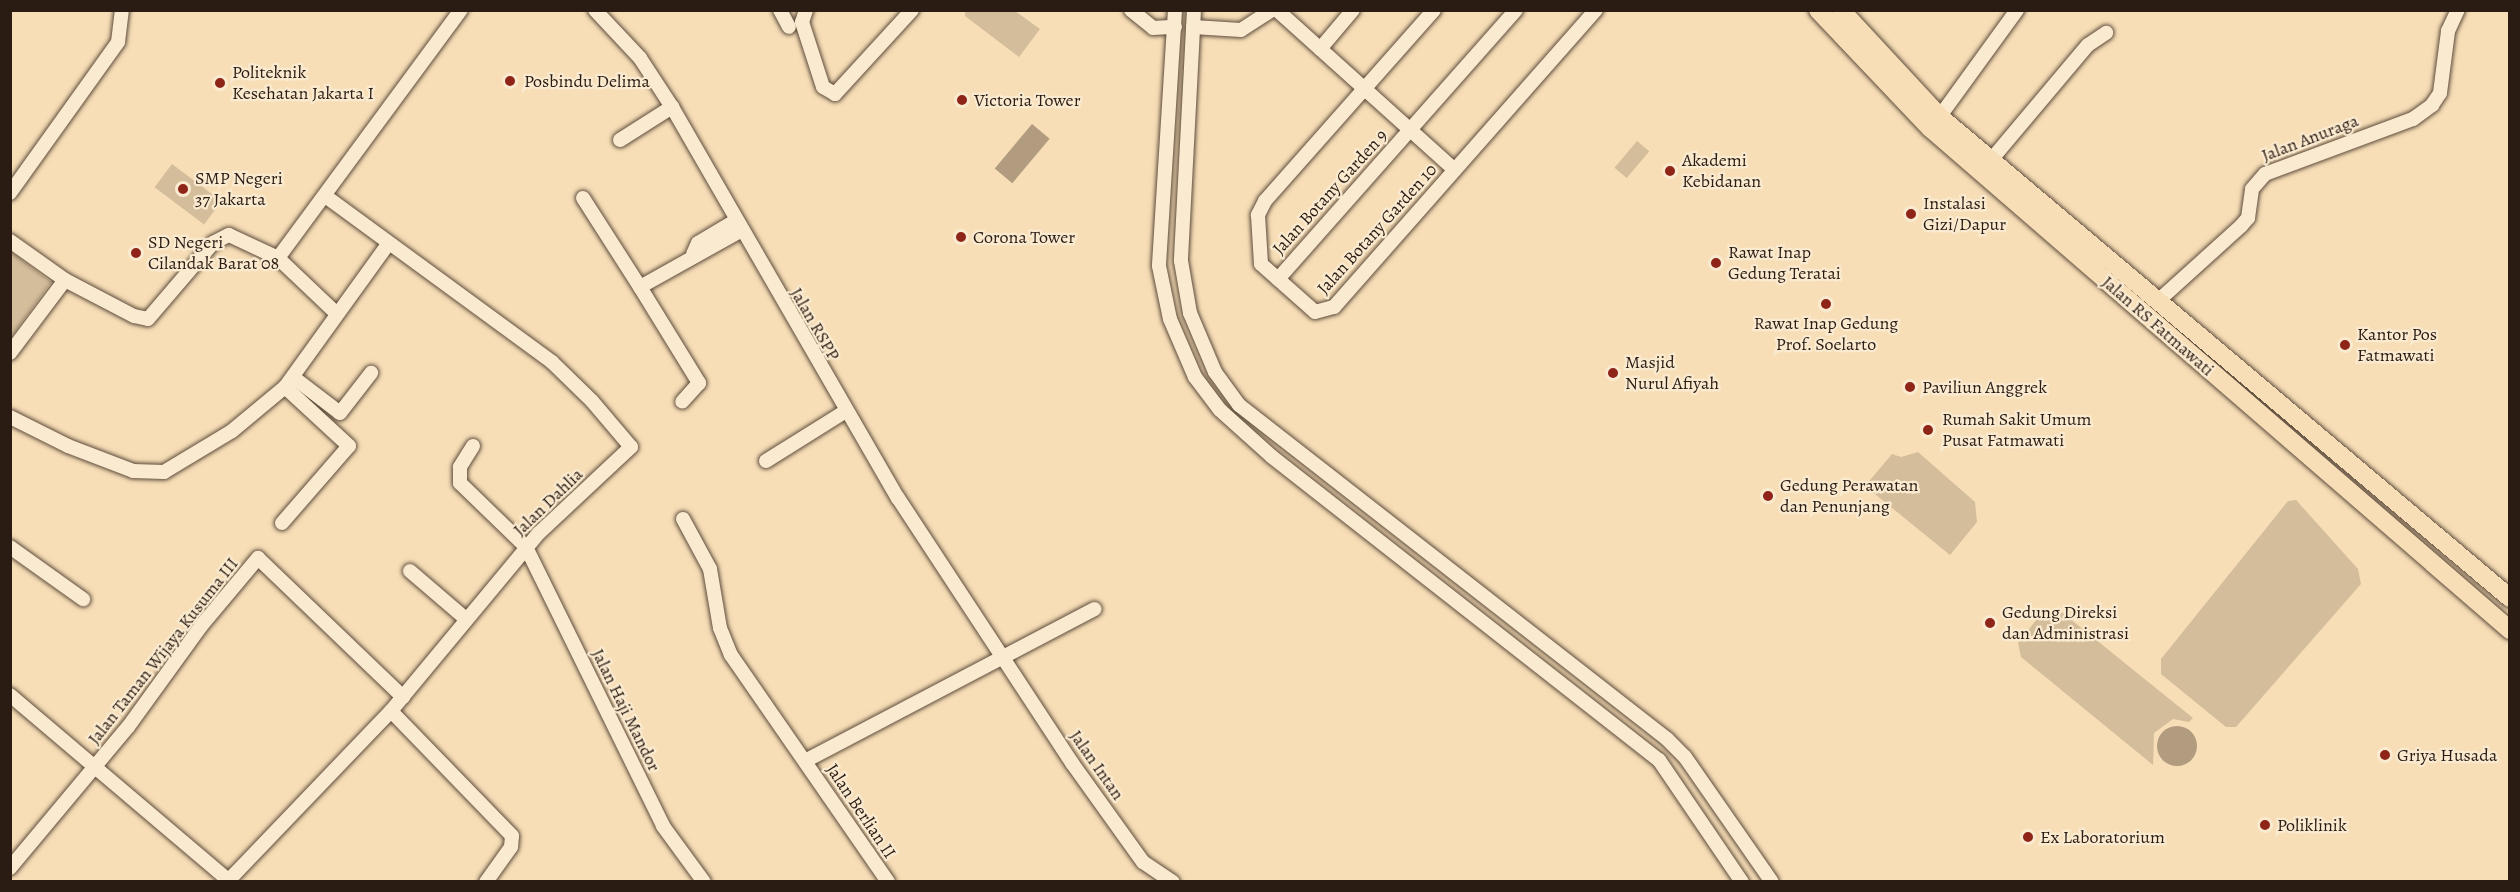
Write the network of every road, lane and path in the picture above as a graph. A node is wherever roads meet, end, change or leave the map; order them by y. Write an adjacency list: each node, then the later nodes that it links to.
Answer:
1 (122, 10): 32 (street)
2 (461, 10): 33 (street)
3 (595, 10): 26 (street, Jalan RSPP)
4 (780, 10): 20 (street)
5 (912, 10): 18 (street)
6 (1131, 10): 21 (street)
7 (1175, 10): 21 (street)
8 (1194, 10): 22 (street)
9 (1250, 10): 19 (street)
10 (1353, 10): 24 (street)
11 (1434, 10): 25 (street)
12 (1516, 10): 28 (street, Jalan Botany Garden 9)
13 (1596, 10): 31 (street, Jalan Botany Garden 10)
14 (1818, 10): 27 (main road, Jalan RS Fatmawati)
15 (1841, 10): 27 (main road, Jalan RS Fatmawati)
16 (2017, 10): 27 (street)
17 (2458, 10): 42 (street, Jalan Anuraga)
18 (805, 11)
19 (1272, 13): 22 (street); 24 (street)
20 (789, 27)
21 (1174, 27): 54 (street)
22 (1193, 27): 52 (street)
23 (2106, 33): 30 (street)
24 (1320, 49): 25 (street)
25 (1364, 89): 28 (street); 39 (street)
26 (672, 107): 29 (street); 35 (street, Jalan RSPP)
27 (1935, 122): 30 (main road, Jalan RS Fatmawati); 51 (main road, Jalan RS Fatmawati)
28 (1410, 129): 31 (street); 39 (street, Jalan Botany Garden 9)
29 (620, 140)
30 (1991, 160): 42 (main road, Jalan RS Fatmawati)
31 (1455, 170): 39 (street, Jalan Botany Garden 10)
32 (10, 193)
33 (325, 196): 37 (street, Jalan Dahlia); 38 (street)
34 (583, 198): 41 (street)
35 (738, 226): 41 (street); 48 (street, Jalan RSPP)
36 (10, 241): 40 (street)
37 (388, 244): 43 (street); 59 (street, Jalan Dahlia)
38 (279, 258): 40 (street); 43 (street)
39 (1278, 279)
40 (64, 280): 44 (street)
41 (640, 288): 47 (street)
42 (2158, 301): 50 (main road, Jalan RS Fatmawati)
43 (337, 314): 46 (street)
44 (10, 353)
45 (371, 374): 46 (street)
46 (289, 382): 49 (street); 57 (street)
47 (682, 402)
48 (846, 411): 55 (street); 66 (street, Jalan RSPP)
49 (10, 417)
50 (2302, 422): 51 (main road); 61 (main road, Jalan RS Fatmawati)
51 (2289, 439): 65 (main road, Jalan RS Fatmawati)
52 (1283, 440): 54 (street); 79 (street)
53 (473, 446): 59 (street, Jalan Haji Mandor)
54 (1271, 456): 78 (street)
55 (766, 461)
56 (683, 519): 70 (street, Jalan Berlian II)
57 (282, 523)
58 (10, 547): 62 (street)
59 (526, 547): 64 (street, Jalan Dahlia); 75 (street, Jalan Haji Mandor)
60 (410, 571): 64 (street)
61 (2510, 598)
62 (83, 599)
63 (1095, 609): 66 (street)
64 (466, 619): 68 (street, Jalan Dahlia)
65 (2510, 630)
66 (1005, 657): 70 (street); 77 (street, Jalan Intan)
67 (10, 695): 71 (street, Jalan Taman Wijaya Kusuma III)
68 (403, 697): 69 (street, Jalan Dahlia); 71 (street, Jalan Taman Wijaya Kusuma III)
69 (391, 711): 73 (street, Jalan Dahlia); 74 (street)
70 (805, 761): 76 (street, Jalan Berlian II)
71 (97, 766): 72 (street); 73 (street, Jalan Taman Wijaya Kusuma III)
72 (10, 868)
73 (228, 881)
74 (486, 882)
75 (705, 882)
76 (888, 882)
77 (1173, 882)
78 (1742, 882)
79 (1772, 882)

